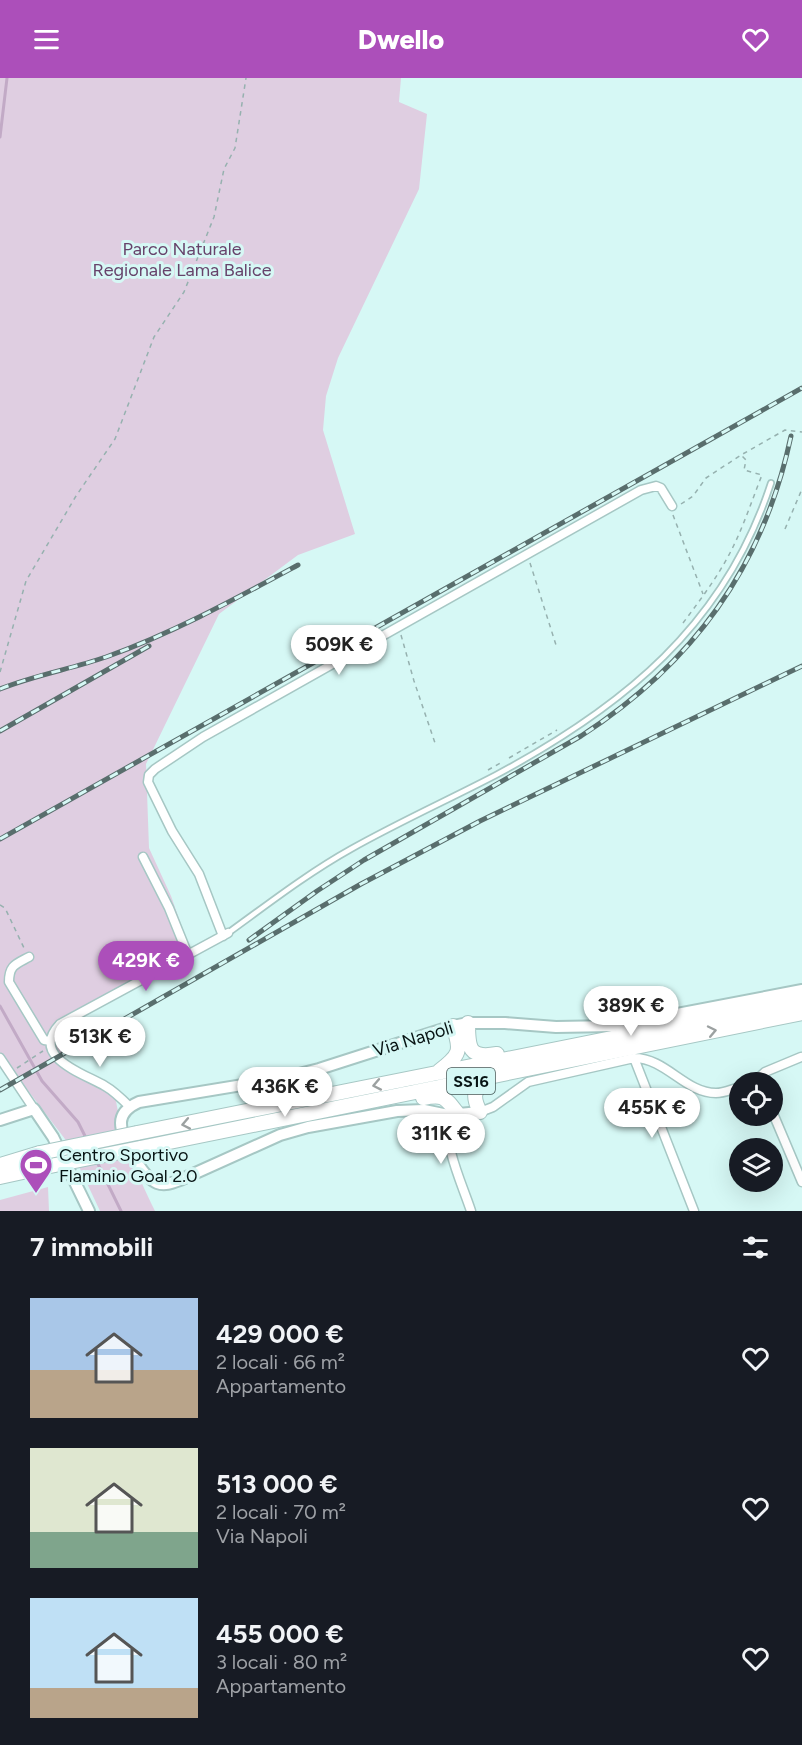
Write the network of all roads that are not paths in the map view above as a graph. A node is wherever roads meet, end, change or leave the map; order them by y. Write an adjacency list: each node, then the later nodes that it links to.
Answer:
1 (771, 483): 4 (lane)
2 (672, 506): 4 (street)
3 (143, 857): 5 (street)
4 (225, 934): 5 (street)
5 (188, 955): 12 (street)
6 (29, 957): 12 (street)
7 (802, 990): 10 (street, Via Napoli)
8 (802, 1000): 13 (highway, SS16)
9 (798, 1016): 19 (highway, SS16, one-way to 9)
10 (468, 1023): 11 (street, Via Napoli); 13 (highway)
11 (453, 1026): 18 (highway); 22 (street, Via Napoli)
12 (51, 1044): 22 (street)
13 (541, 1053): 18 (highway, SS16)
14 (801, 1057): 17 (street)
15 (0, 1058): 23 (street)
16 (634, 1058): 20 (street); 24 (street); 33 (street)
17 (765, 1072)
18 (434, 1074): 28 (highway, SS16, one-way to 28, bridge)
19 (487, 1078): 21 (highway, SS16); 24 (highway)
20 (729, 1090)
21 (386, 1098): 25 (highway); 29 (highway, SS16, bridge)
22 (130, 1107): 25 (street)
23 (34, 1108): 26 (street); 31 (street)
24 (480, 1112): 25 (street)
25 (453, 1115): 32 (street)
26 (0, 1120)
27 (778, 1126): 30 (street)
28 (0, 1165)
29 (0, 1177)
30 (802, 1182)
31 (89, 1211)
32 (471, 1211)
33 (694, 1211)

